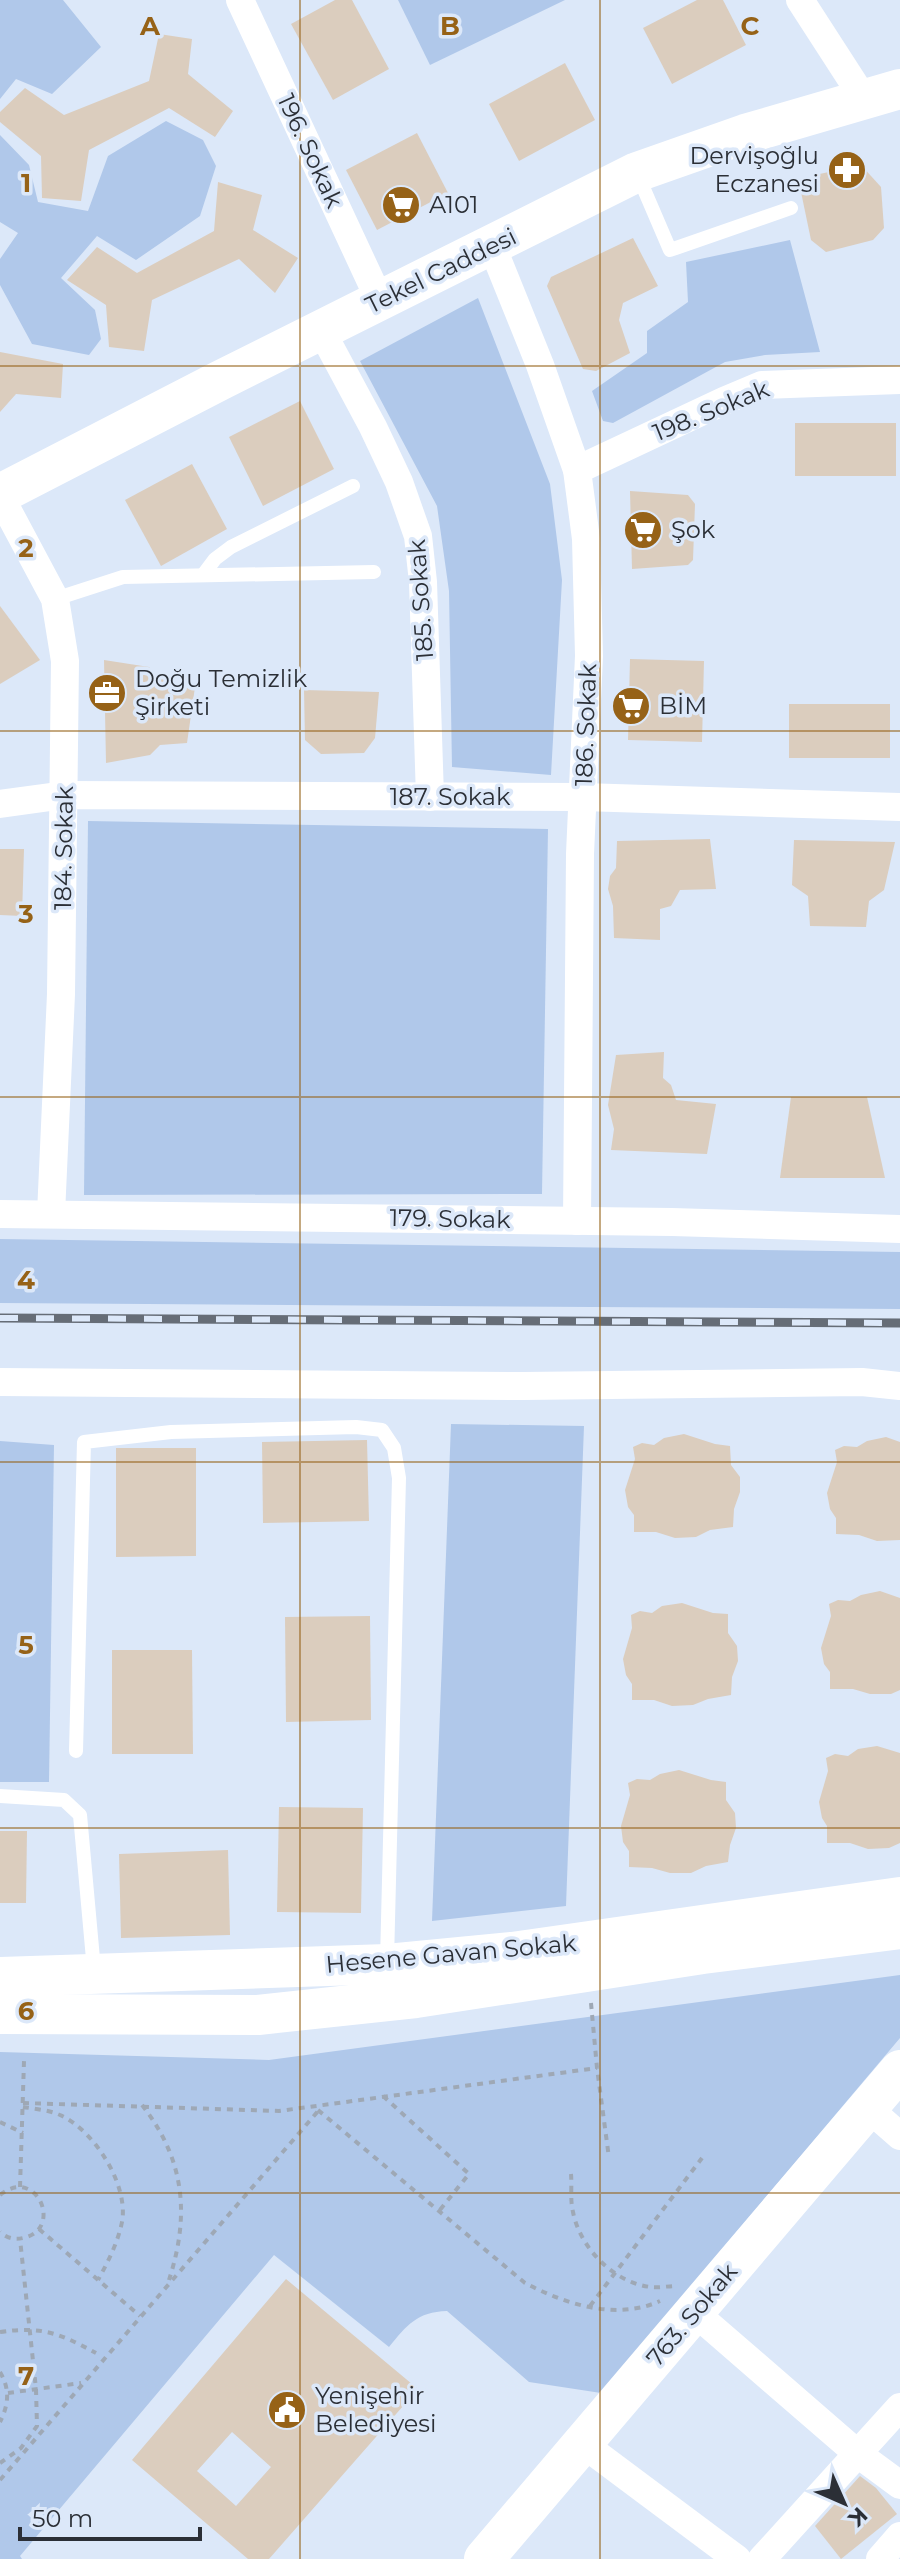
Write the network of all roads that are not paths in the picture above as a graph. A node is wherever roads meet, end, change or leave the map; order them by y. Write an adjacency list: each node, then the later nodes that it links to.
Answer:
1 (240, 0): 7 (street, 196. Sokak)
2 (800, 0): 3 (street)
3 (882, 94): 4 (street, Tekel Caddesi)
4 (637, 172): 5 (lane); 6 (street, Tekel Caddesi)
5 (791, 208)
6 (492, 246): 7 (street, Tekel Caddesi); 10 (street, 186. Sokak)
7 (380, 301): 8 (street, Tekel Caddesi)
8 (321, 330): 12 (street, Tekel Caddesi); 17 (street, 185. Sokak)
9 (900, 380): 10 (street, 198. Sokak)
10 (577, 470): 18 (street, 186. Sokak)
11 (353, 486): 14 (lane)
12 (0, 495): 15 (street, 184. Sokak)
13 (374, 572): 14 (lane)
14 (203, 575): 15 (lane)
15 (55, 599): 16 (street, 184. Sokak)
16 (65, 795): 17 (street, 187. Sokak); 19 (street, 187. Sokak); 22 (street, 184. Sokak)
17 (430, 797): 18 (street, 187. Sokak)
18 (583, 797): 20 (street, 187. Sokak); 23 (street, 186. Sokak)
19 (0, 804)
20 (900, 807)
21 (0, 1214): 22 (street, 179. Sokak)
22 (51, 1214): 23 (street, 179. Sokak)
23 (577, 1221): 24 (street, 179. Sokak)
24 (900, 1229)
25 (0, 1382): 26 (street)
26 (900, 1386)
27 (76, 1751): 31 (lane)
28 (0, 1796): 32 (lane)
29 (900, 1897): 31 (street, Hesene Gavan Sokak)
30 (900, 1929): 34 (street)
31 (387, 1964): 32 (street, Hesene Gavan Sokak)
32 (94, 1975): 33 (street, Hesene Gavan Sokak)
33 (0, 1977)
34 (0, 2014)
35 (900, 2070): 36 (street, 763. Sokak)
36 (868, 2108): 37 (street); 38 (street, 763. Sokak)
37 (900, 2136)
38 (679, 2301): 40 (street, 763. Sokak); 41 (street)
39 (900, 2407): 41 (street)
40 (583, 2444): 44 (street, 763. Sokak); 45 (street)
41 (858, 2454): 42 (street); 46 (street)
42 (900, 2485)
43 (900, 2536): 47 (street)
44 (484, 2559)
45 (737, 2559)
46 (762, 2559)
47 (880, 2559)

